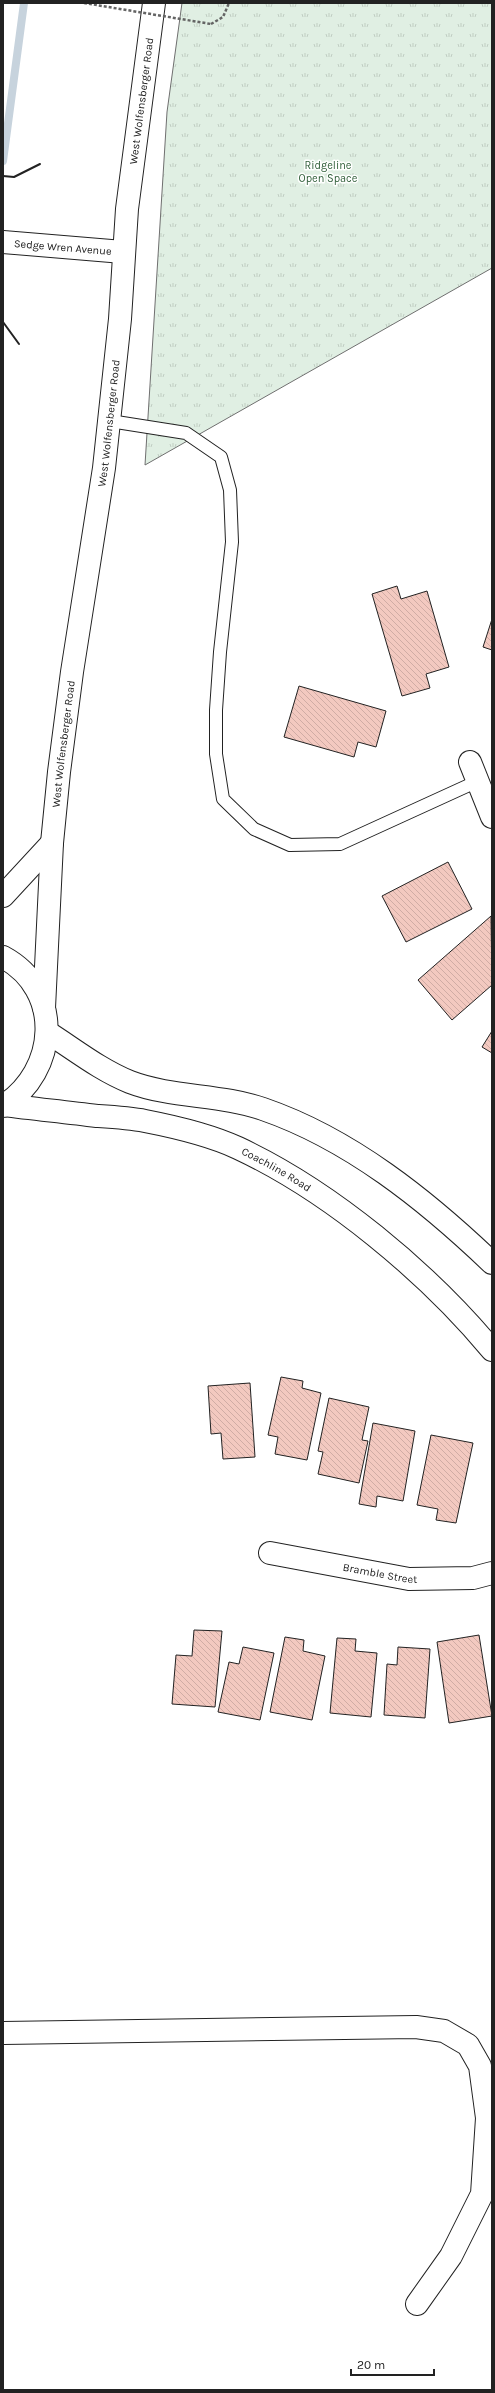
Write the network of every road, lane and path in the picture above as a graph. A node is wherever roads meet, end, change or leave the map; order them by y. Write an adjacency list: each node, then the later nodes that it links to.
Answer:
1 (84, 3): 3 (path, bridge)
2 (154, 3): 5 (main road, West Wolfensberger Road)
3 (229, 3)
4 (3, 242): 5 (main road, Sedge Wren Avenue)
5 (123, 252): 6 (main road, West Wolfensberger Road)
6 (110, 422): 7 (lane); 9 (main road, West Wolfensberger Road)
7 (474, 772): 8 (main road)
8 (492, 817)
9 (52, 843): 10 (main road); 12 (main road, West Wolfensberger Road)
10 (3, 896)
11 (3, 957): 12 (main road)
12 (44, 1008): 13 (main road)
13 (47, 1032): 14 (main road); 15 (main road)
14 (3, 1106): 16 (main road, Coachline Road)
15 (492, 1262)
16 (492, 1350)
17 (270, 1553): 18 (main road, Bramble Street)
18 (492, 1573)
19 (3, 2033): 20 (main road)
20 (417, 2304)

